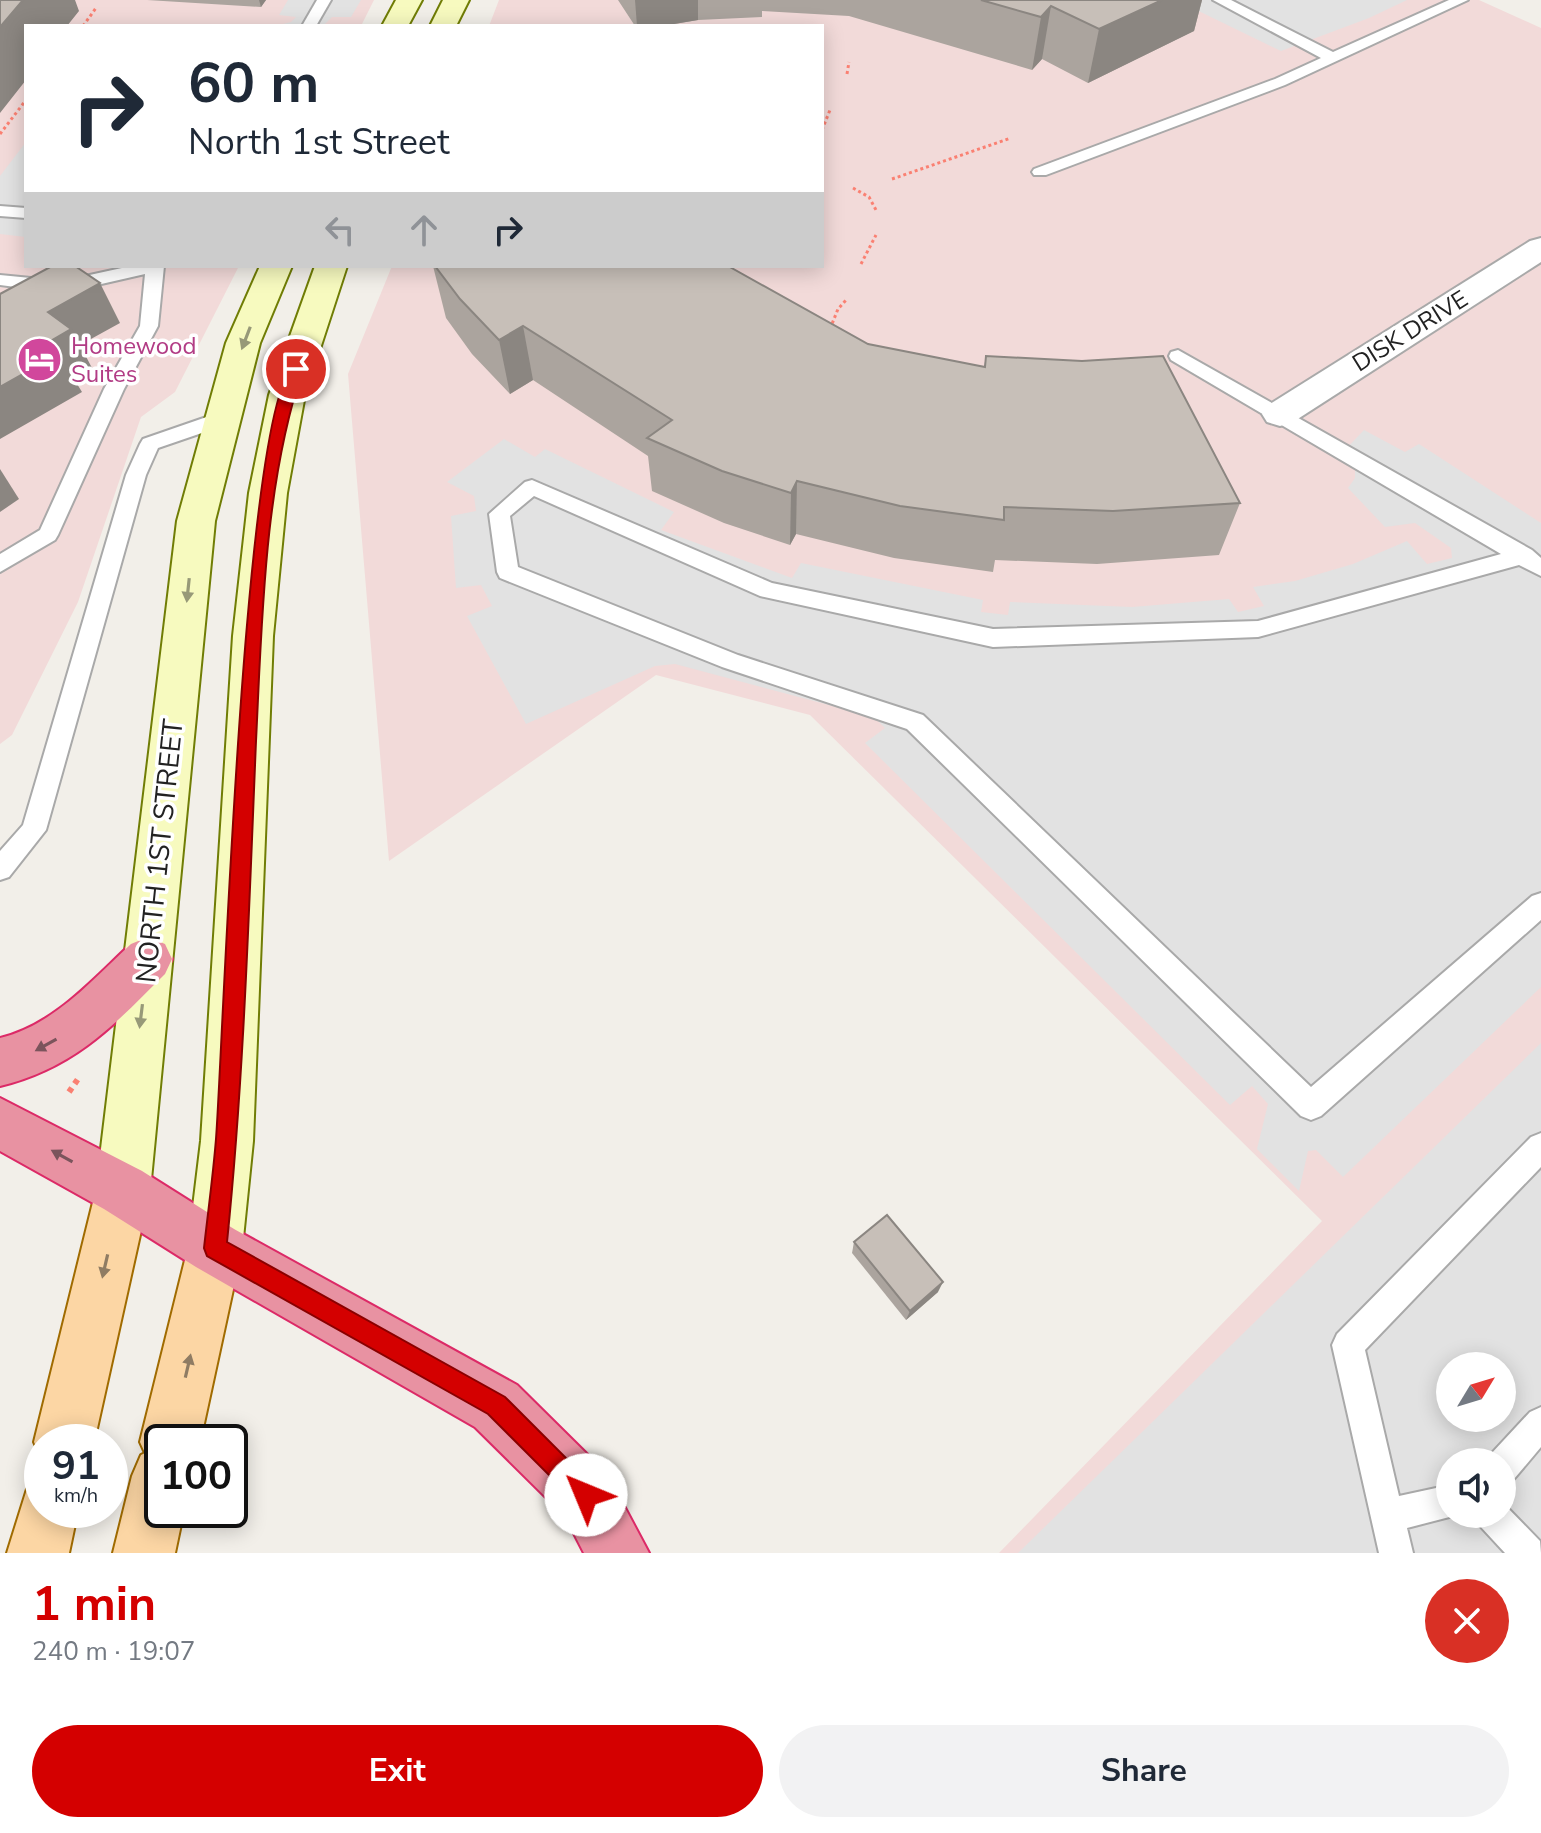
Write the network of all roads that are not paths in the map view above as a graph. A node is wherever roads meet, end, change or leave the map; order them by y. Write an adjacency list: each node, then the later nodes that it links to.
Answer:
1 (324, 0): 6 (lane)
2 (409, 0): 7 (main road)
3 (456, 0): 8 (main road)
4 (1220, 0): 9 (lane)
5 (1461, 0): 9 (lane)
6 (310, 24)
7 (396, 24)
8 (444, 24)
9 (1333, 58): 10 (lane)
10 (1040, 172)
11 (0, 211): 12 (lane)
12 (24, 213)
13 (1541, 248): 20 (street, DISK DRIVE)
14 (146, 268): 18 (lane)
15 (155, 268): 23 (lane)
16 (275, 268): 21 (main road, NORTH 1ST STREET, one-way to 21)
17 (330, 268): 31 (main road)
18 (0, 280)
19 (1178, 356): 20 (lane)
20 (1280, 414): 22 (lane)
21 (221, 419): 24 (lane); 26 (main road, NORTH 1ST STREET, one-way to 26)
22 (1532, 562): 25 (lane)
23 (0, 564)
24 (0, 869)
25 (1541, 904)
26 (148, 959): 27 (highway, one-way to 27); 30 (main road, NORTH 1ST STREET, one-way to 30)
27 (0, 1062)
28 (0, 1123): 30 (highway, one-way to 28)
29 (1541, 1147): 37 (lane)
30 (123, 1190): 31 (highway); 33 (main road, NORTH 1ST STREET, one-way to 33)
31 (215, 1248): 34 (main road, one-way to 31); 43 (highway)
32 (1541, 1423): 35 (lane)
33 (68, 1424)
34 (174, 1424)
35 (1516, 1451)
36 (1436, 1505): 37 (lane)
37 (1388, 1515): 44 (lane)
38 (44, 1528): 41 (main road)
39 (150, 1528): 42 (main road)
40 (1505, 1528): 45 (lane)
41 (38, 1553)
42 (144, 1553)
43 (618, 1553)
44 (1396, 1553)
45 (1528, 1553)

